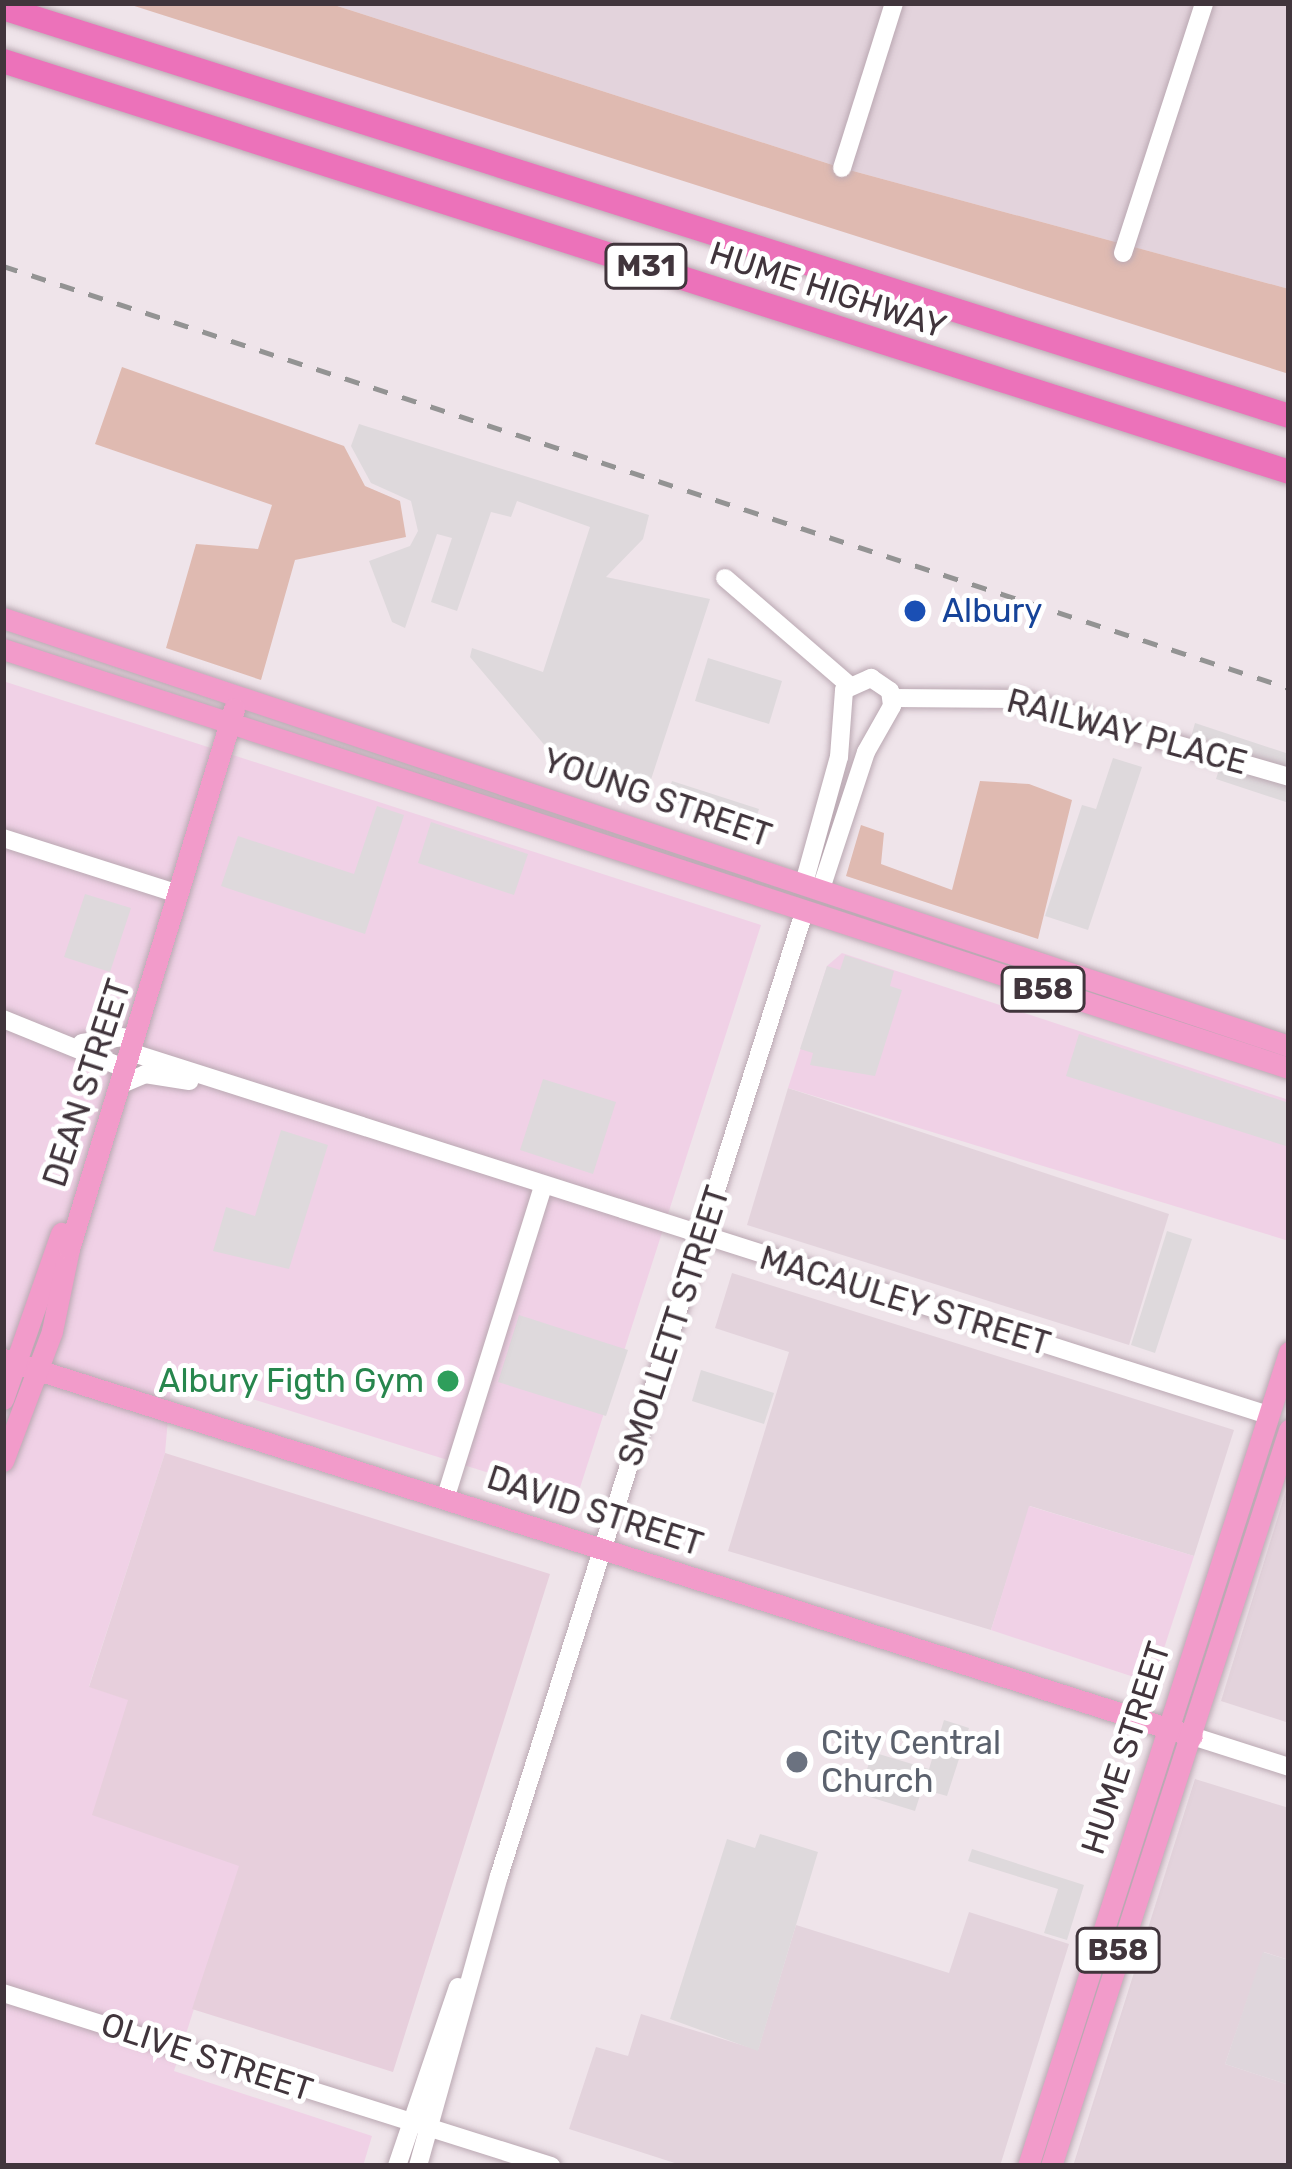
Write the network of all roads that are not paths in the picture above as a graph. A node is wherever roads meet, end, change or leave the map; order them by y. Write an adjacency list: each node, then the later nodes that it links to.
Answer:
1 (1204, 3): 6 (street)
2 (892, 4): 5 (street)
3 (3, 8): 7 (highway, HUME HIGHWAY / M31)
4 (3, 62): 8 (highway, HUME HIGHWAY / M31)
5 (842, 168)
6 (1124, 253)
7 (1289, 416)
8 (1289, 472)
9 (725, 578): 12 (street)
10 (3, 618): 13 (main road, YOUNG STREET / B58)
11 (3, 649): 16 (main road, YOUNG STREET / B58)
12 (849, 685): 14 (street); 15 (street)
13 (234, 697): 16 (main road, DEAN STREET); 20 (main road, YOUNG STREET / B58)
14 (892, 698): 17 (street); 18 (street, RAILWAY PLACE)
15 (844, 715): 17 (street); 20 (street)
16 (227, 722): 21 (main road, DEAN STREET); 22 (main road, YOUNG STREET / B58)
17 (880, 725): 20 (street)
18 (1289, 777)
19 (3, 838): 21 (street)
20 (812, 886): 22 (main road); 25 (main road, YOUNG STREET / B58)
21 (174, 893): 24 (main road, DEAN STREET)
22 (804, 912): 25 (main road, YOUNG STREET / B58); 28 (street, SMOLLETT STREET)
23 (3, 1019): 24 (street, MACAULEY STREET)
24 (123, 1060): 26 (street, MACAULEY STREET); 26 (street, MACAULEY STREET); 30 (main road, DEAN STREET); 31 (main road, DEAN STREET)
25 (1287, 1063)
26 (200, 1079): 27 (street, MACAULEY STREET)
27 (543, 1186): 28 (street, MACAULEY STREET); 36 (street)
28 (703, 1237): 33 (street, MACAULEY STREET); 37 (street, SMOLLETT STREET)
29 (1289, 1352): 33 (main road, HUME STREET / B58)
30 (9, 1360): 31 (main road, DAVID STREET); 32 (main road, DEAN STREET)
31 (39, 1370): 35 (main road, DEAN STREET); 36 (main road, DAVID STREET)
32 (3, 1399)
33 (1268, 1415): 38 (main road, HUME STREET / B58)
34 (1289, 1430): 39 (main road, HUME STREET / B58)
35 (3, 1461)
36 (446, 1496): 37 (main road, DAVID STREET)
37 (602, 1549): 38 (main road, DAVID STREET); 42 (street, SMOLLETT STREET)
38 (1166, 1727): 39 (main road, DAVID STREET); 46 (main road, HUME STREET / B58)
39 (1192, 1736): 40 (street); 47 (main road, HUME STREET / B58)
40 (1289, 1767)
41 (3, 1993): 42 (street, OLIVE STREET)
42 (420, 2125): 43 (street, SMOLLETT STREET); 44 (street, SMOLLETT STREET); 45 (street, OLIVE STREET)
43 (397, 2166)
44 (418, 2166)
45 (551, 2166)
46 (1028, 2166)
47 (1051, 2166)

